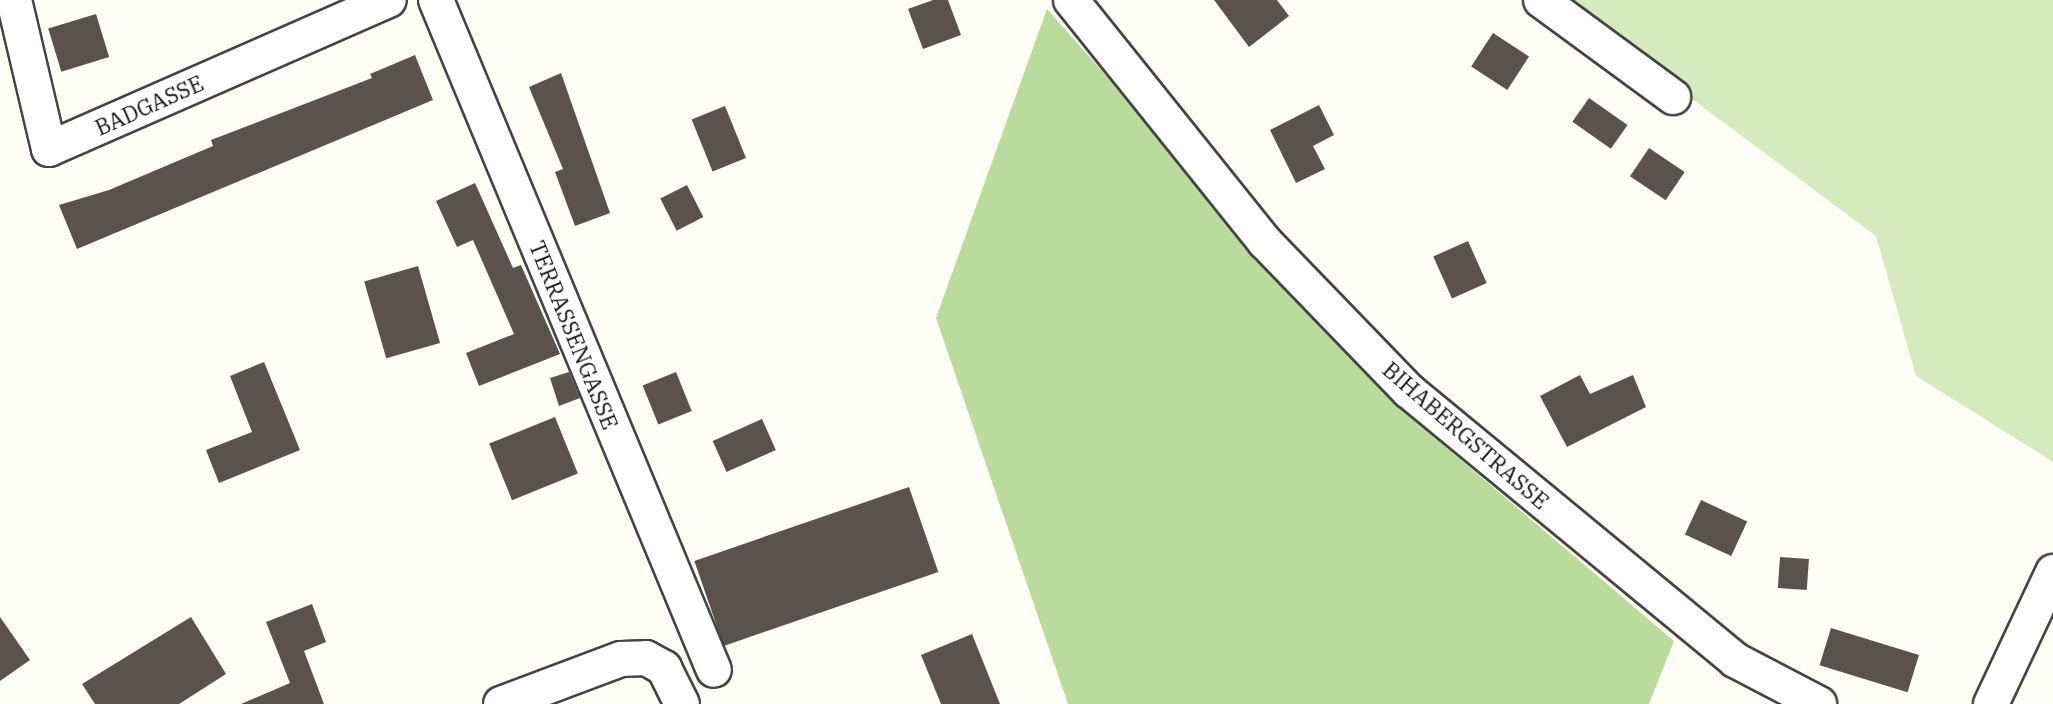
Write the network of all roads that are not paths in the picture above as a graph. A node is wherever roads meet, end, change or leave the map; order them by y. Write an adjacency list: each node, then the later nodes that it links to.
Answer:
1 (14, 0): 2 (street, BADGASSE)
2 (389, 0)
3 (436, 0): 8 (street, TERRASSENGASSE)
4 (1071, 0): 11 (street, BIHABERGSTRASSE)
5 (1541, 0): 6 (street)
6 (1673, 97)
7 (2053, 572): 12 (street)
8 (714, 670)
9 (501, 704): 10 (street)
10 (682, 704)
11 (1819, 704)
12 (1991, 704)

